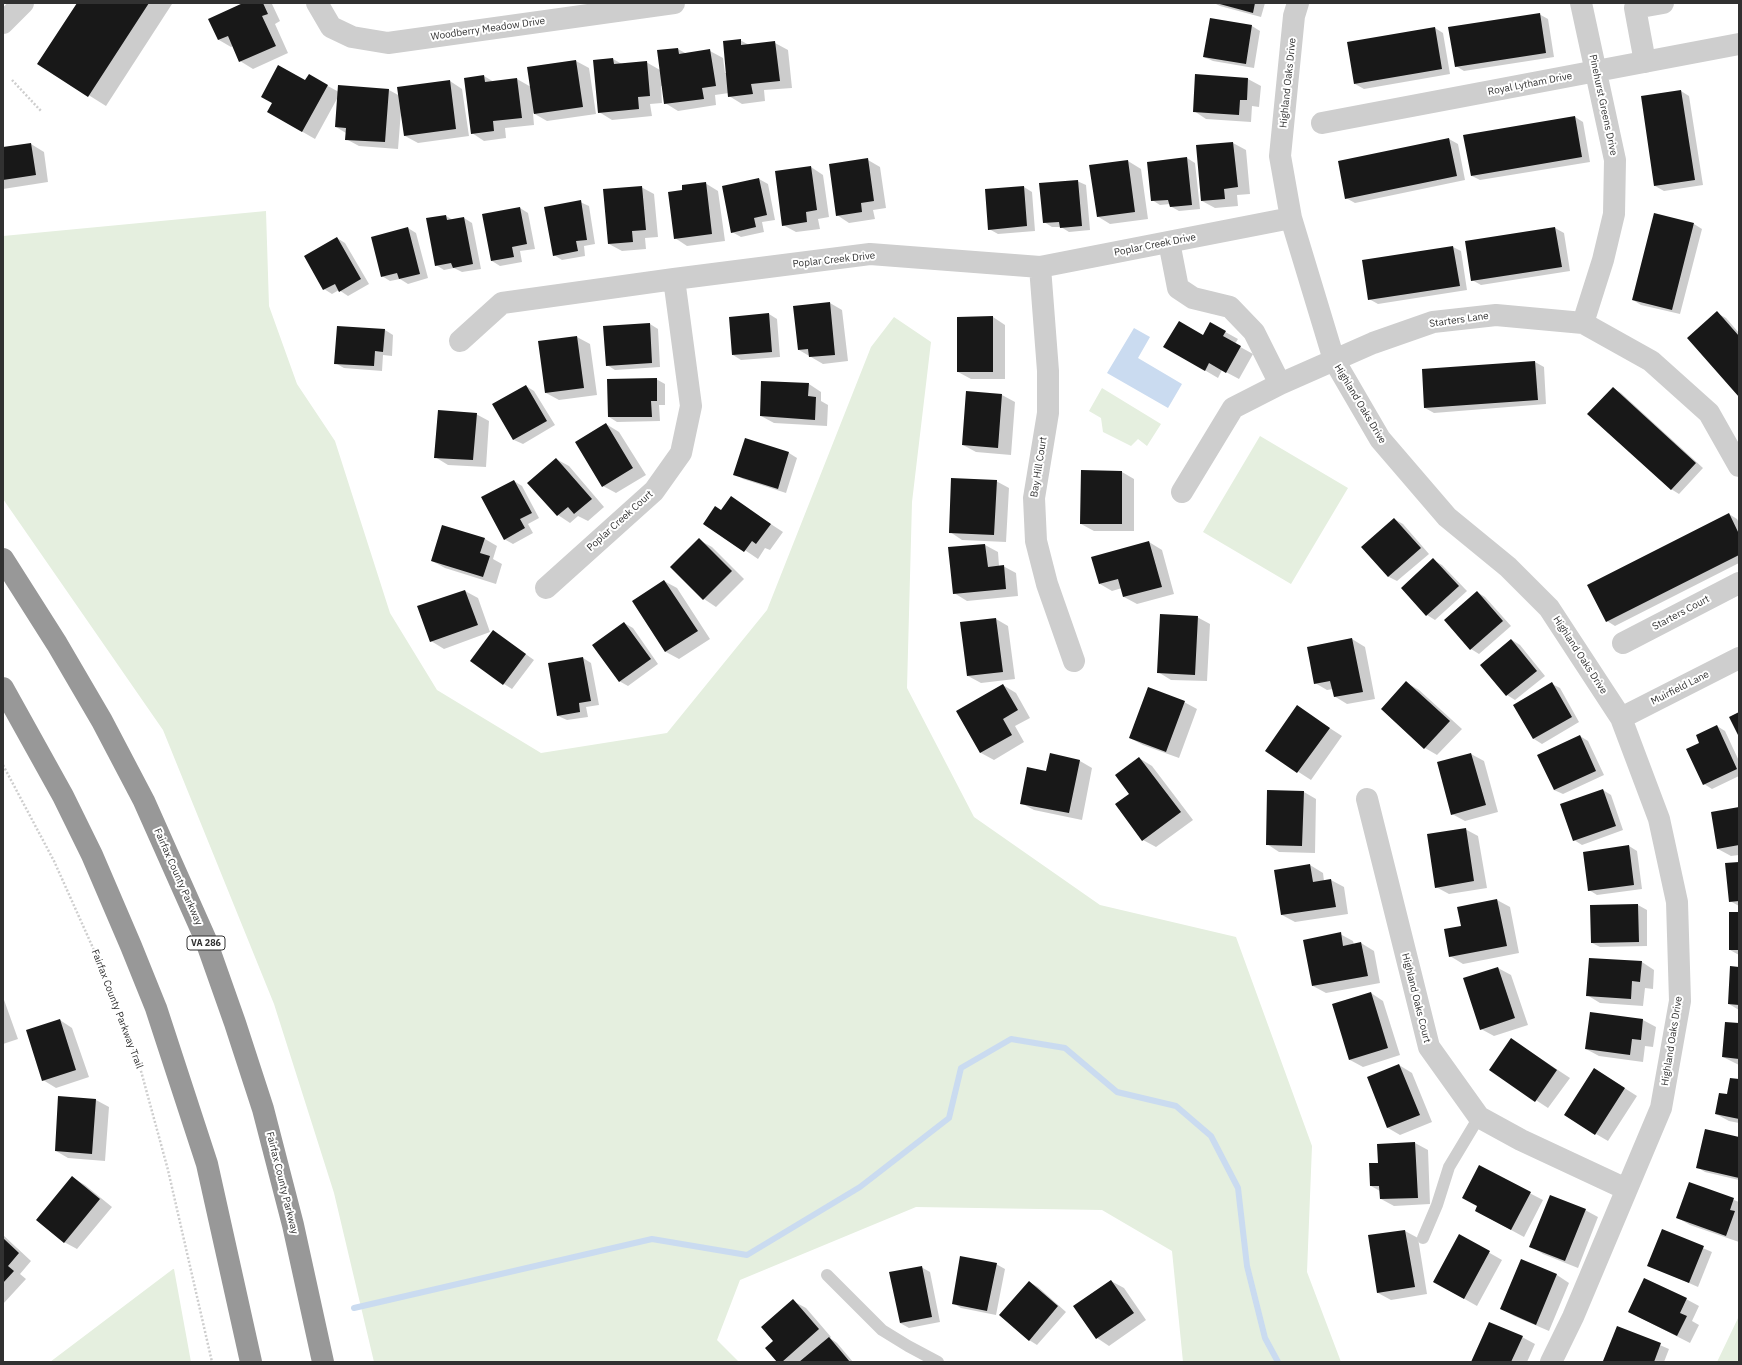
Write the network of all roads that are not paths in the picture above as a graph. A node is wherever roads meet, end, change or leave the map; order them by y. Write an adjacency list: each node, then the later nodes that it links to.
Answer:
1 (23, 3): 8 (street)
2 (317, 3): 7 (street, Woodberry Meadow Drive)
3 (674, 3): 7 (street, Woodberry Meadow Drive)
4 (1298, 3): 13 (street, Highland Oaks Drive)
5 (1581, 3): 11 (street, Pinehurst Greens Drive)
6 (1663, 3): 10 (street)
7 (646, 5)
8 (3, 23)
9 (1739, 44): 10 (street, Royal Lytham Drive)
10 (1645, 62): 11 (street, Royal Lytham Drive)
11 (1595, 71): 12 (street, Royal Lytham Drive); 17 (street, Pinehurst Greens Drive)
12 (1322, 123)
13 (1291, 218): 14 (street, Poplar Creek Drive); 19 (street, Highland Oaks Drive)
14 (1169, 242): 15 (street, Poplar Creek Drive); 20 (street)
15 (1040, 267): 16 (street, Poplar Creek Drive); 28 (street, Bay Hill Court)
16 (674, 279): 18 (street, Poplar Creek Drive); 25 (street, Poplar Creek Court)
17 (1583, 324): 19 (street, Starters Lane); 21 (street, Starters Lane)
18 (460, 341)
19 (1334, 360): 20 (street, Starters Lane); 30 (street, Highland Oaks Drive)
20 (1280, 384): 22 (street, Starters Lane)
21 (1739, 466)
22 (1182, 492)
23 (3, 559): 37 (highway, Fairfax County Parkway / VA 286)
24 (1739, 582): 26 (street, Starters Court)
25 (546, 588)
26 (1623, 643)
27 (1739, 658): 30 (street, Muirfield Lane)
28 (1074, 661)
29 (3, 688): 36 (highway)
30 (1621, 718): 33 (street, Highland Oaks Drive)
31 (1367, 799): 32 (street, Highland Oaks Court)
32 (1479, 1117): 33 (street, Highland Oaks Court); 34 (lane)
33 (1626, 1189): 39 (street, Highland Oaks Drive)
34 (1423, 1238)
35 (827, 1275): 38 (lane)
36 (251, 1362)
37 (323, 1362)
38 (938, 1362)
39 (1551, 1362)

